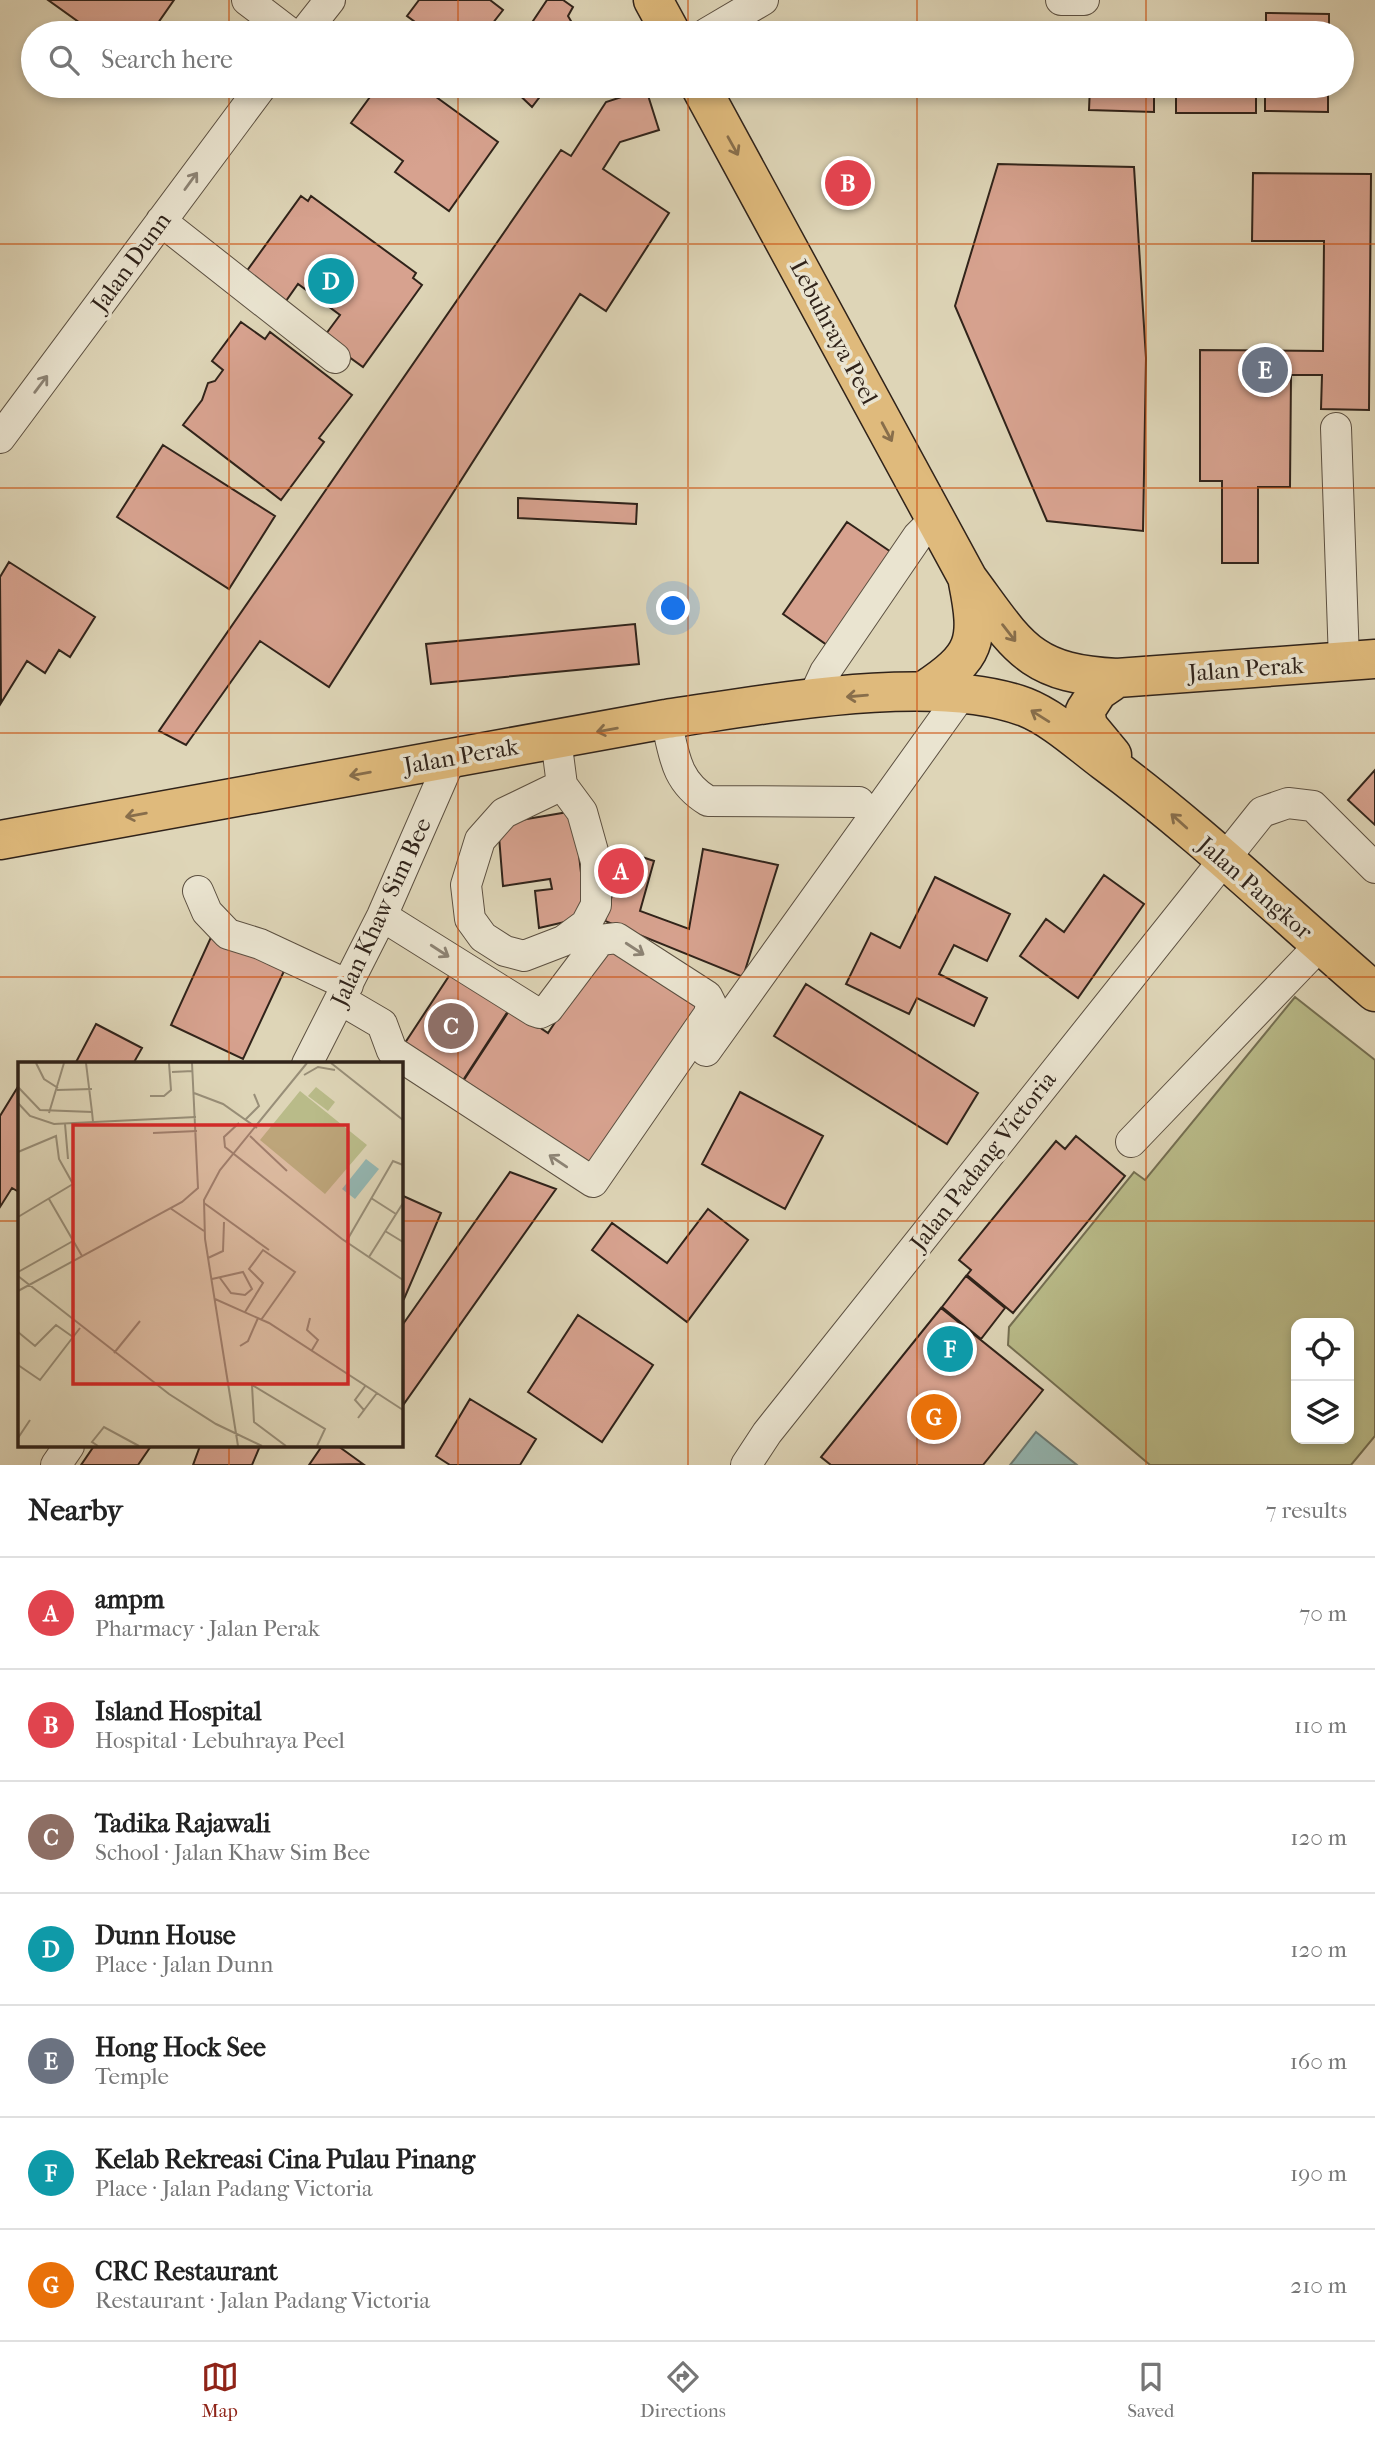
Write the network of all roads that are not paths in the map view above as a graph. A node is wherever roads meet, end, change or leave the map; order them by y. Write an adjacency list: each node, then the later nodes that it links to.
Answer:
1 (248, 0): 7 (street)
2 (330, 0): 8 (street)
3 (653, 0): 9 (main road)
4 (1061, 0): 5 (street)
5 (1084, 0)
6 (760, 1): 10 (street)
7 (275, 21)
8 (313, 21)
9 (664, 21)
10 (727, 21)
11 (253, 98): 13 (street, Jalan Dunn, one-way to 11)
12 (707, 98): 17 (main road, Lebuhraya Peel, one-way to 17)
13 (161, 221): 14 (street); 16 (street, Jalan Dunn, one-way to 13)
14 (335, 358)
15 (1336, 428): 19 (street)
16 (0, 438)
17 (935, 519): 18 (main road, Lebuhraya Peel); 22 (street)
18 (968, 579): 20 (main road, Lebuhraya Peel, one-way to 20); 21 (main road, Lebuhraya Peel)
19 (1360, 660): 20 (main road, Jalan Perak)
20 (1117, 678): 26 (main road, Jalan Pangkor)
21 (943, 693): 22 (main road, Jalan Perak, one-way to 22); 26 (main road, Jalan Pangkor, one-way to 21); 39 (street)
22 (812, 699): 23 (main road, Jalan Perak)
23 (666, 719): 24 (main road, Jalan Perak, one-way to 24); 28 (street)
24 (556, 739): 25 (main road, Jalan Perak); 27 (street)
25 (451, 758): 29 (main road, Jalan Perak, one-way to 29); 33 (street, Jalan Khaw Sim Bee)
26 (1136, 784): 30 (main road, Jalan Pangkor, one-way to 26)
27 (562, 785): 27 (street)
28 (859, 802)
29 (0, 840)
30 (1222, 859): 31 (street, Jalan Padang Victoria); 34 (main road, Jalan Pangkor); 41 (street, Jalan Padang Victoria)
31 (1375, 868)
32 (198, 891): 36 (street)
33 (382, 916): 36 (street, Jalan Khaw Sim Bee); 36 (street, one-way to 36)
34 (1321, 944): 35 (main road, Jalan Pangkor); 38 (street)
35 (1370, 977)
36 (344, 992): 37 (street, Jalan Khaw Sim Bee)
37 (308, 1062)
38 (1131, 1142)
39 (608, 1183)
40 (68, 1448): 42 (street)
41 (755, 1462)
42 (56, 1465)

